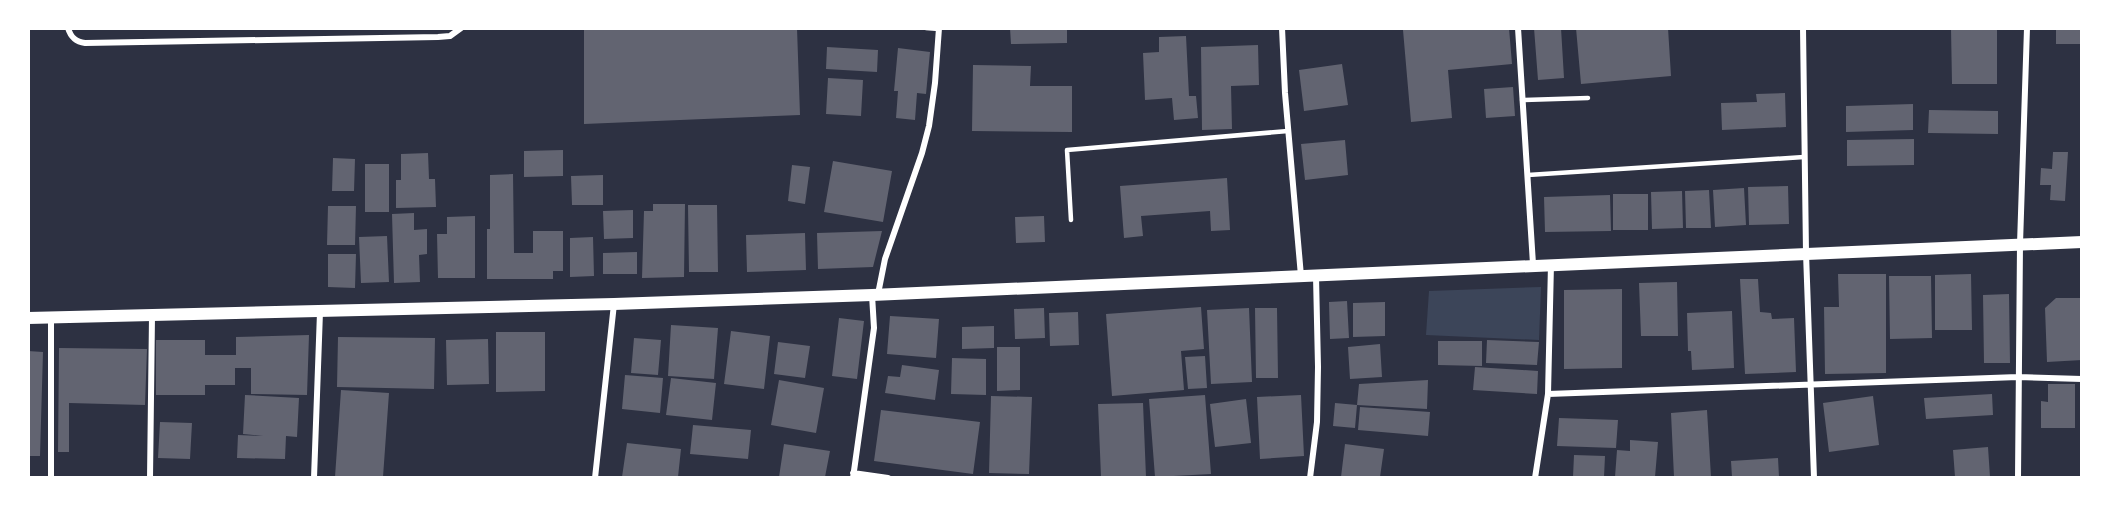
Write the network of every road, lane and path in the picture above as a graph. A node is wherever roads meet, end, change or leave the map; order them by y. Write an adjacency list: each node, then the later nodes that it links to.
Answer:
1 (68, 28): 2 (street)
2 (461, 28)
3 (926, 28): 8 (lane)
4 (1282, 28): 11 (street)
5 (1518, 28): 10 (street)
6 (1803, 28): 12 (street)
7 (2027, 28): 16 (street)
8 (939, 29): 22 (street)
9 (1588, 98): 10 (lane)
10 (1522, 100): 13 (street)
11 (1288, 131): 14 (lane); 21 (street)
12 (1804, 157): 13 (lane); 17 (street)
13 (1528, 175): 18 (street)
14 (1071, 220)
15 (2082, 242): 16 (main road)
16 (2020, 244): 17 (main road); 27 (street)
17 (1806, 254): 19 (main road); 29 (street)
18 (1533, 264): 19 (main road); 20 (main road)
19 (1551, 264): 30 (street)
20 (1316, 276): 21 (main road); 37 (street)
21 (1301, 277): 22 (main road)
22 (875, 294): 23 (main road); 31 (street)
23 (614, 304): 24 (main road); 35 (street)
24 (320, 312): 26 (main road); 34 (street)
25 (37, 316): 26 (main road); 32 (street)
26 (152, 316): 33 (street)
27 (2018, 377): 28 (street); 29 (street); 40 (street)
28 (2082, 379)
29 (1810, 385): 30 (street); 39 (street)
30 (1548, 394): 38 (street)
31 (853, 475): 36 (street)
32 (51, 477)
33 (150, 477)
34 (314, 477)
35 (595, 477)
36 (888, 477)
37 (1311, 477)
38 (1535, 477)
39 (1814, 477)
40 (2018, 477)

